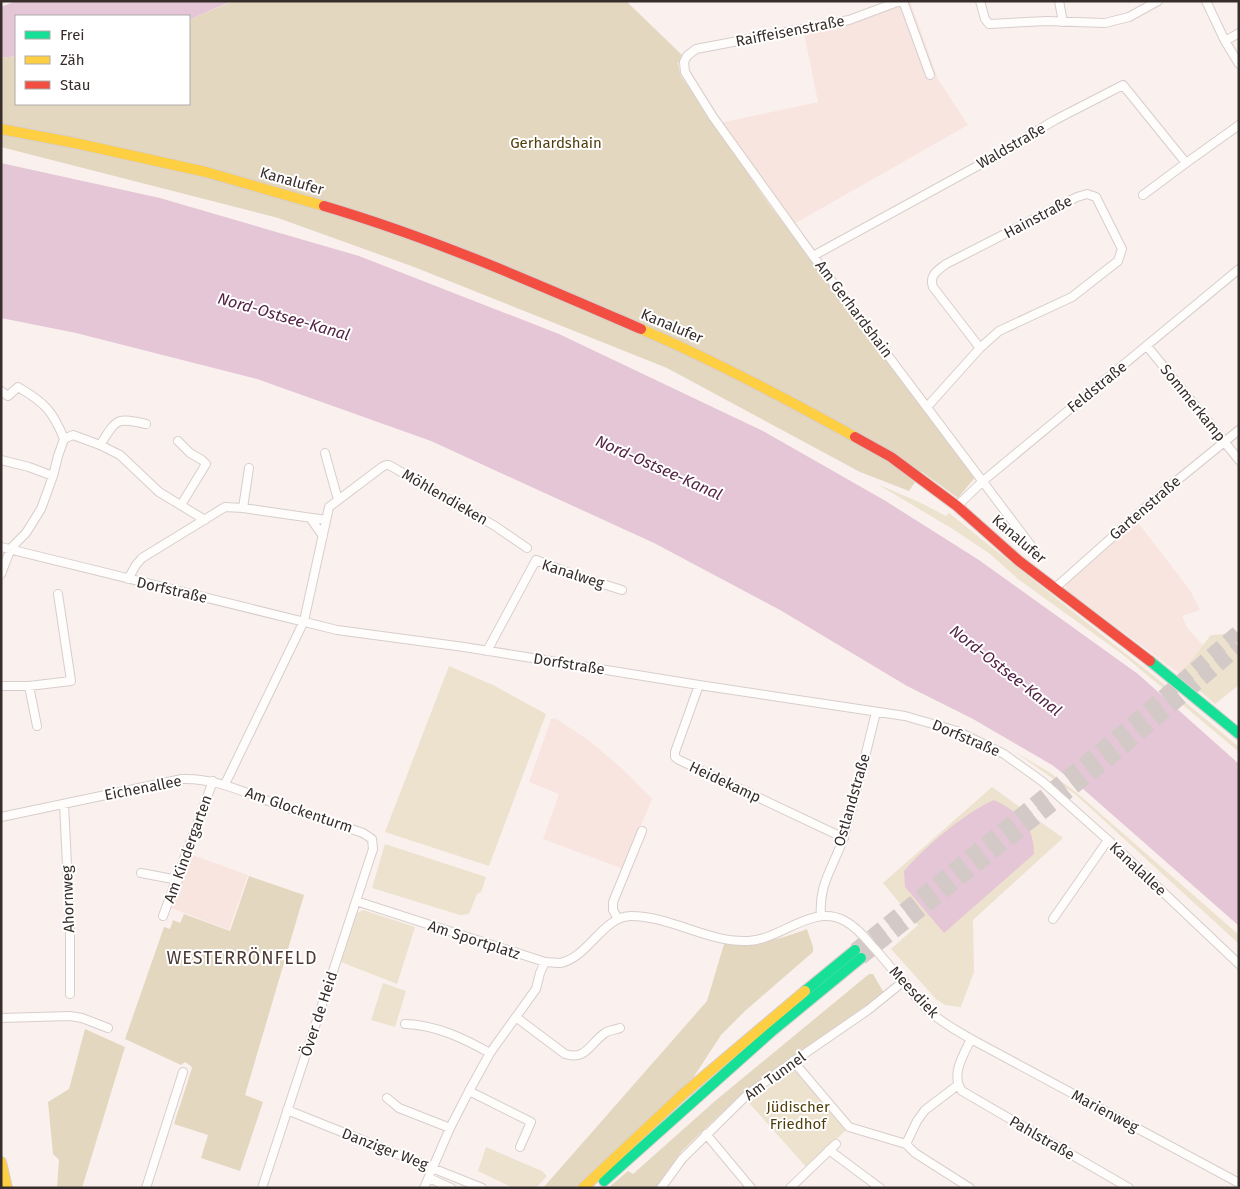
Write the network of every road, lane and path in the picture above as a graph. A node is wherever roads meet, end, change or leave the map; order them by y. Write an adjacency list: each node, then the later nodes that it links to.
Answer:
1 (902, 1): 9 (street, Raiffeisenstraße); 11 (street, Raiffeisenstraße)
2 (980, 1): 6 (street)
3 (1059, 1): 6 (street)
4 (1158, 1): 6 (street)
5 (1206, 1): 8 (street)
6 (1063, 22)
7 (1239, 33): 8 (street)
8 (1225, 41): 10 (street)
9 (684, 62): 16 (street, Am Gerhardshain)
10 (1239, 64)
11 (930, 75)
12 (1239, 125): 14 (street)
13 (1, 129): 36 (main road, Kanalufer)
14 (1186, 163): 15 (street); 16 (street, Waldstraße)
15 (1144, 195)
16 (813, 256): 21 (street, Am Gerhardshain)
17 (1239, 269): 18 (street, Feldstraße)
18 (1147, 346): 26 (street, Sommerkamp); 33 (street, Feldstraße)
19 (980, 348): 19 (street, Hainstraße); 21 (street, Hainstraße)
20 (1, 392): 24 (street)
21 (927, 407): 33 (street, Am Gerhardshain)
22 (146, 424): 27 (street)
23 (1239, 430): 26 (street, Gartenstraße)
24 (64, 439): 27 (street); 32 (street)
25 (178, 440): 35 (street)
26 (1225, 442): 30 (street, Sommerkamp); 48 (street, Gartenstraße)
27 (100, 445): 35 (street)
28 (325, 453): 34 (street)
29 (1, 460): 32 (street)
30 (1239, 460)
31 (249, 468): 37 (street)
32 (53, 476): 43 (street)
33 (983, 481): 36 (street, Feldstraße); 45 (street, Am Gerhardshain)
34 (338, 500): 40 (street, Möhlendieken); 44 (street, Möhlendieken)
35 (181, 505): 39 (street)
36 (957, 506): 48 (main road, Kanalufer)
37 (243, 508): 38 (street); 39 (street)
38 (311, 519): 40 (street); 41 (street)
39 (205, 520): 47 (street)
40 (326, 520): 41 (street, Möhlendieken)
41 (323, 536): 51 (street, Möhlendieken)
42 (1, 547): 43 (street, Dorfstraße)
43 (11, 548): 46 (street); 47 (street, Dorfstraße)
44 (527, 548)
45 (1035, 551)
46 (1, 574)
47 (128, 579): 51 (street, Dorfstraße)
48 (1054, 589): 58 (main road, Kanalufer)
49 (622, 590): 52 (street, Kanalweg)
50 (58, 594): 55 (street)
51 (304, 621): 52 (street, Dorfstraße); 60 (street)
52 (487, 651): 53 (street, Dorfstraße)
53 (699, 685): 56 (street, Dorfstraße); 64 (street, Heidekamp)
54 (1, 686): 55 (street)
55 (29, 686): 57 (street)
56 (876, 712): 64 (street, Ostlandstraße); 66 (street, Dorfstraße)
57 (36, 726)
58 (1239, 734)
59 (213, 781): 60 (street, Eichenallee); 61 (street, Eichenallee); 68 (street, Am Kindergarten)
60 (225, 784): 65 (street, Am Glockenturm)
61 (64, 804): 62 (street, Eichenallee); 77 (street, Ahornweg)
62 (1, 817)
63 (642, 831): 72 (street)
64 (844, 838): 71 (street, Ostlandstraße)
65 (372, 839): 69 (street, Över de Heid)
66 (1108, 840): 73 (street, Kanalallee); 75 (street, Kanalallee)
67 (141, 873): 68 (street)
68 (178, 880): 70 (street, Am Kindergarten)
69 (356, 901): 74 (street, Am Sportplatz); 90 (street, Över de Heid)
70 (163, 916)
71 (821, 916): 72 (street); 76 (street, Meesdiek)
72 (618, 918): 74 (street, Am Sportplatz)
73 (1053, 918)
74 (545, 962): 79 (street)
75 (1239, 964)
76 (904, 982): 83 (street, Meesdiek); 85 (street, Am Tunnel)
77 (70, 994)
78 (1, 1018): 81 (street)
79 (517, 1018): 82 (street); 84 (street)
80 (405, 1024): 84 (street)
81 (108, 1028)
82 (620, 1028)
83 (971, 1039): 87 (street); 100 (street, Marienweg)
84 (490, 1053): 88 (street)
85 (794, 1061): 92 (street, Am Tunnel); 94 (street)
86 (183, 1072): 102 (street)
87 (958, 1086): 94 (street); 114 (street, Pahlstraße)
88 (469, 1091): 91 (street); 95 (street)
89 (387, 1098): 91 (street)
90 (287, 1110): 98 (street, Danziger Weg); 103 (street, Över de Heid)
91 (450, 1128): 98 (street)
92 (706, 1134): 109 (street, Am Tunnel); 110 (street)
93 (836, 1144): 96 (street)
94 (906, 1144): 113 (street)
95 (520, 1147)
96 (829, 1150): 111 (street); 112 (street)
97 (1, 1162): 101 (main road)
98 (434, 1168): 99 (street); 106 (street, Danziger Weg)
99 (429, 1178): 104 (street); 105 (street)
100 (1239, 1183)
101 (7, 1188)
102 (146, 1188)
103 (262, 1188)
104 (424, 1188)
105 (451, 1188)
106 (482, 1188)
107 (583, 1188): 108 (main road)
108 (596, 1188)
109 (661, 1188)
110 (752, 1188)
111 (790, 1188)
112 (880, 1188)
113 (970, 1188)
114 (1129, 1188)

